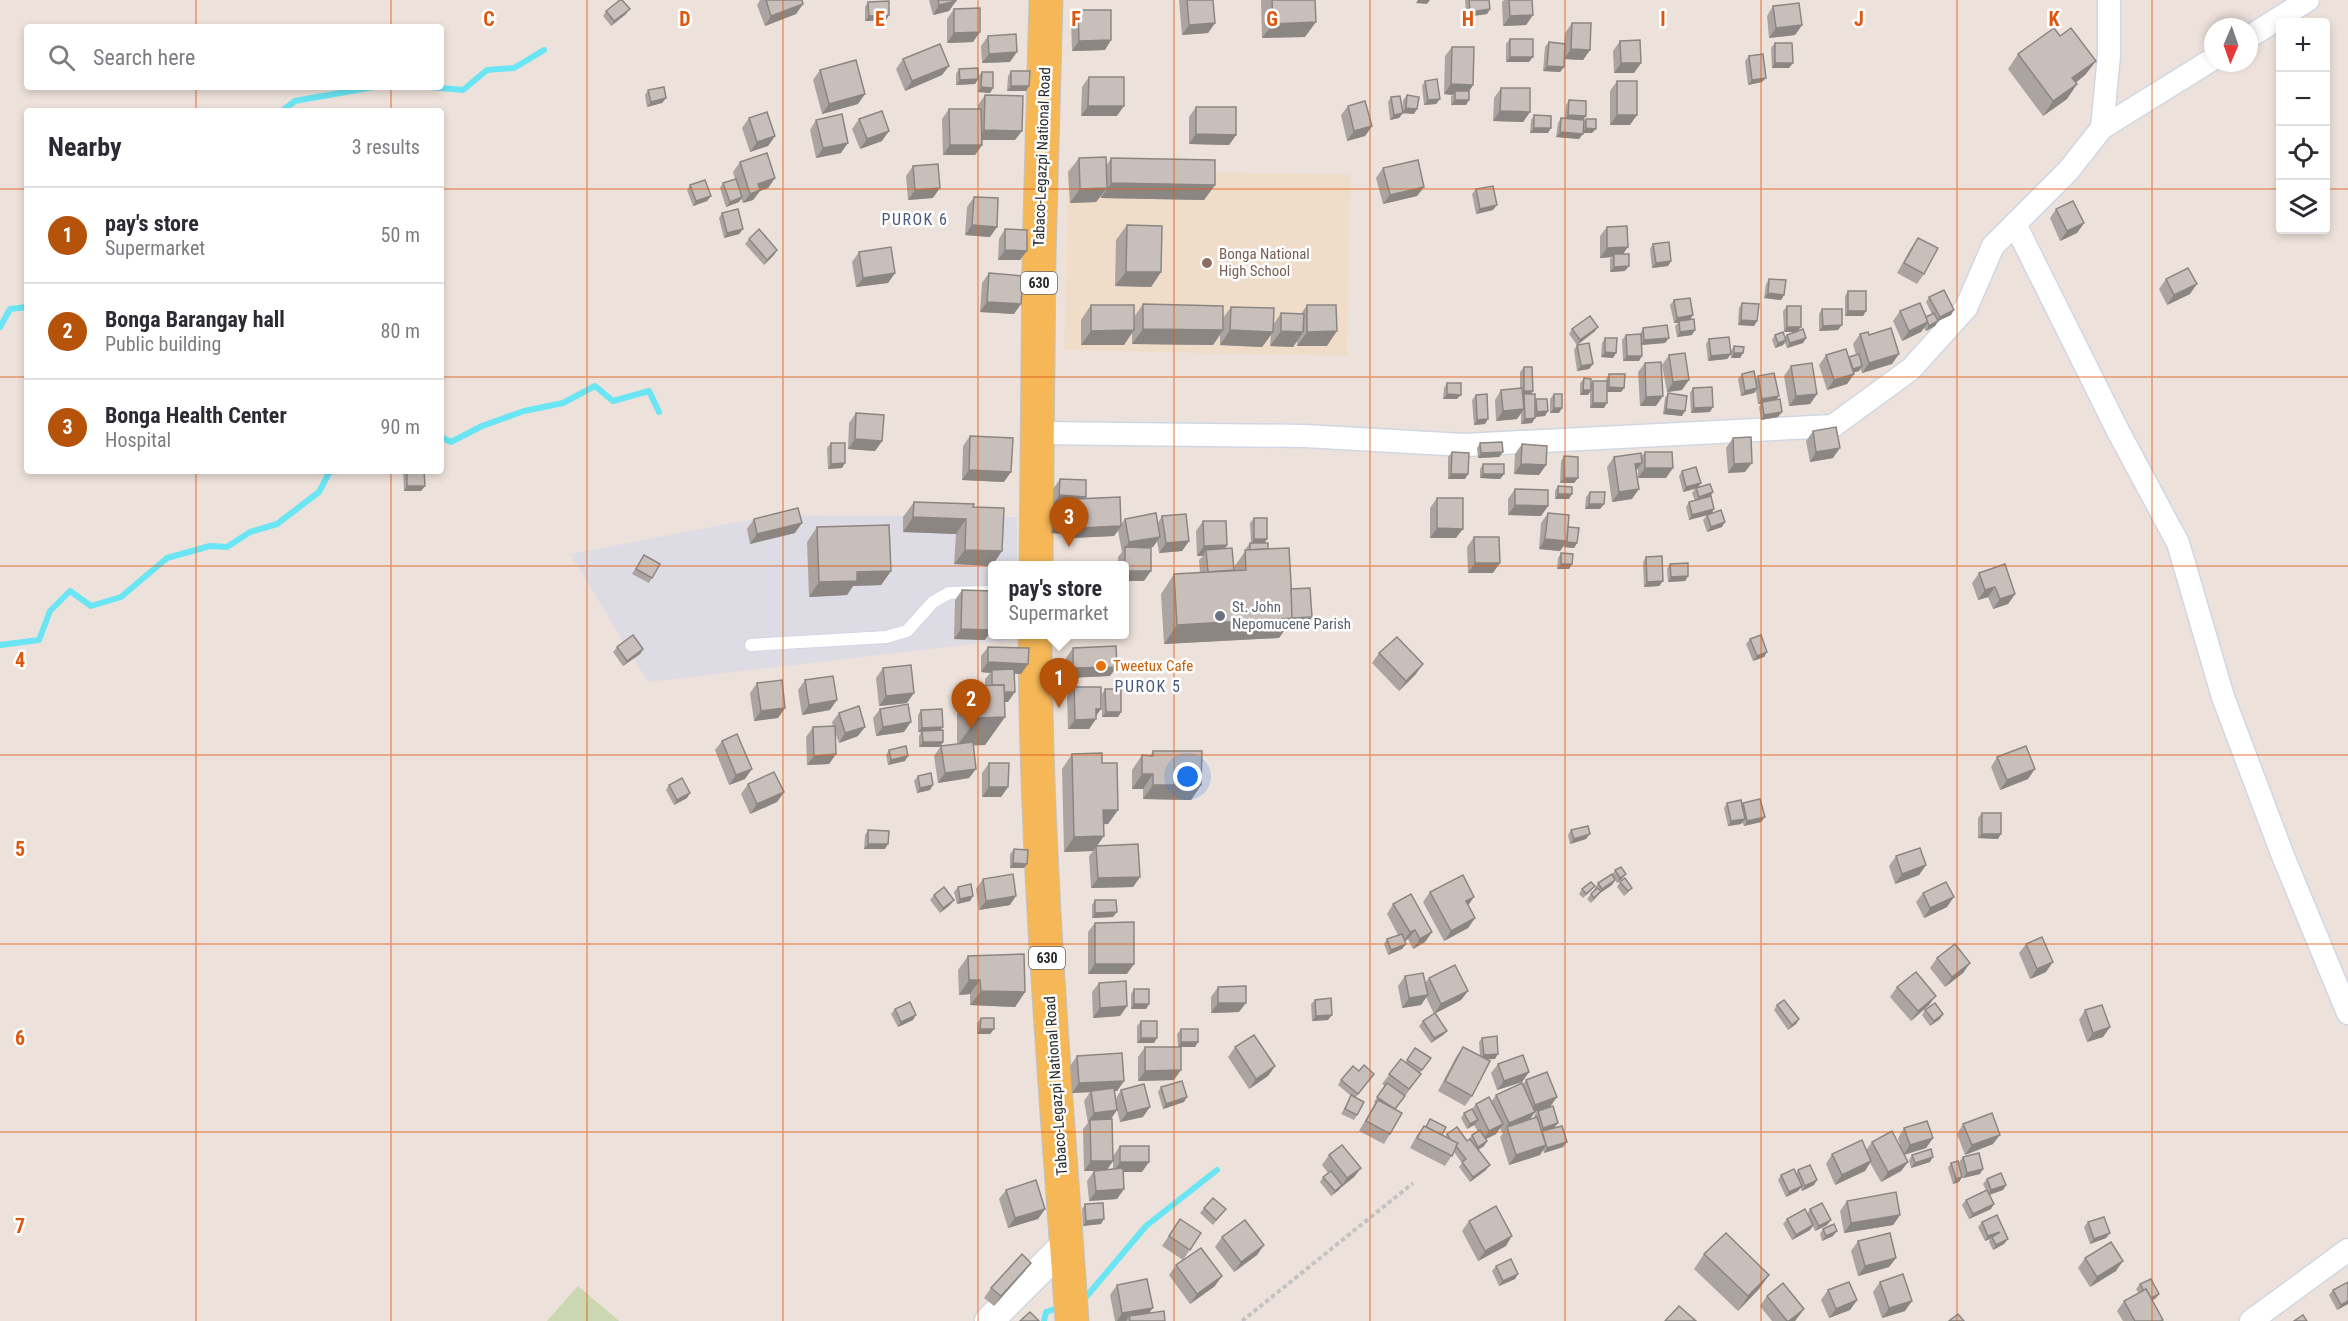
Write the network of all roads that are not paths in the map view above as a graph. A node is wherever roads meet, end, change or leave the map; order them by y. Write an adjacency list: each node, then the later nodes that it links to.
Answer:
1 (1046, 0): 8 (main road, Tabaco-Legazpi National Road / 630)
2 (2109, 0): 6 (street)
3 (2308, 0): 4 (street)
4 (2258, 31)
5 (2204, 65): 6 (street)
6 (2102, 128): 7 (street)
7 (2015, 224): 8 (street); 13 (street)
8 (1038, 432): 9 (main road, Tabaco-Legazpi National Road / 630)
9 (1036, 561)
10 (988, 592): 12 (lane)
11 (1035, 639): 14 (main road, Tabaco-Legazpi National Road / 630)
12 (751, 645)
13 (2348, 1013)
14 (1067, 1243): 16 (street); 17 (main road, Tabaco-Legazpi National Road / 630)
15 (2348, 1250): 18 (street)
16 (989, 1321)
17 (1072, 1321)
18 (2251, 1321)

